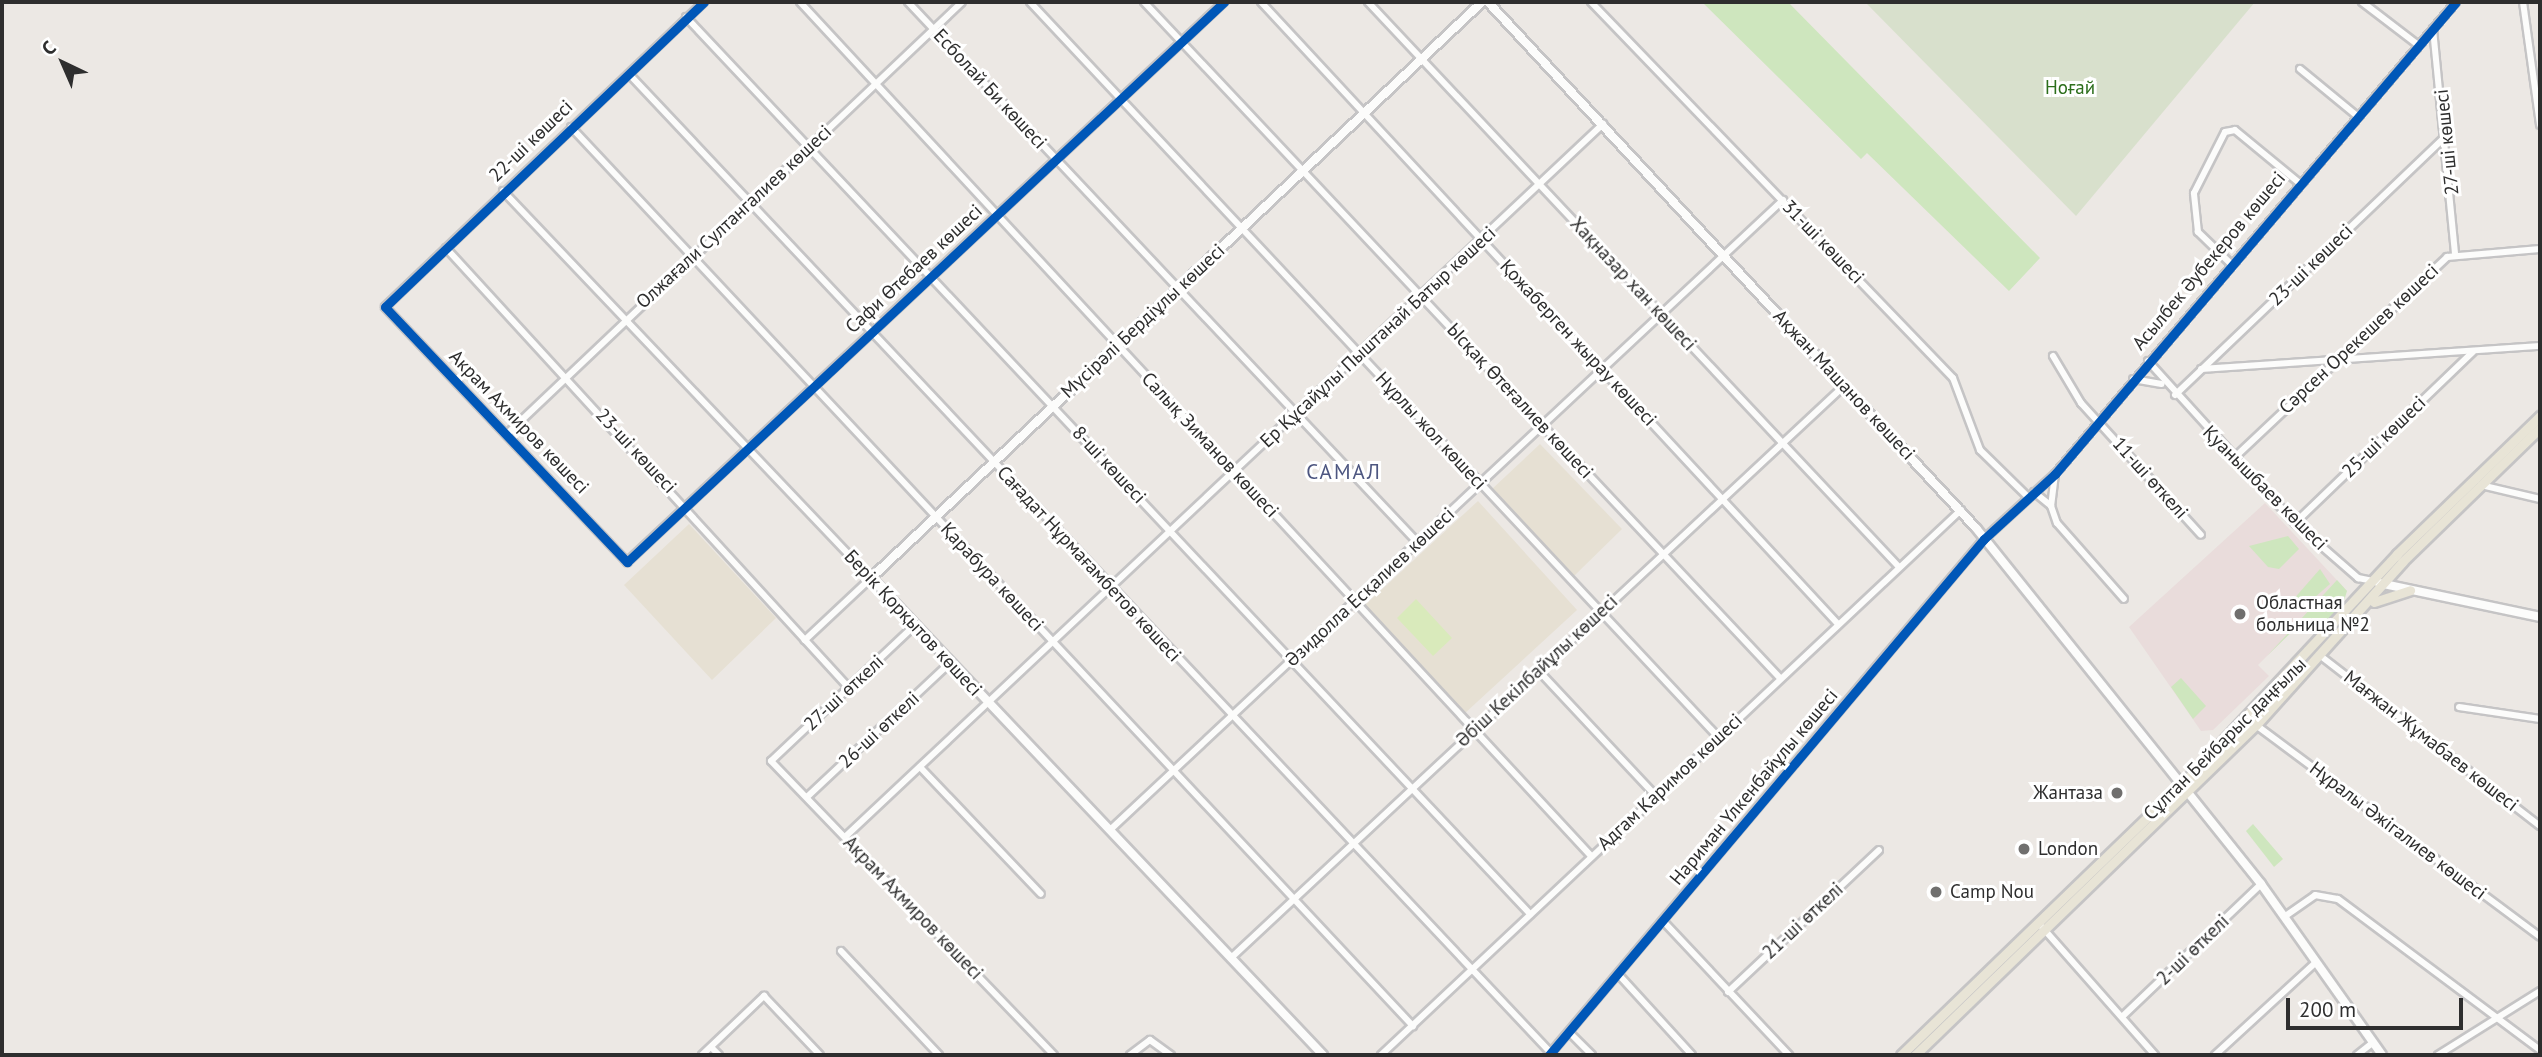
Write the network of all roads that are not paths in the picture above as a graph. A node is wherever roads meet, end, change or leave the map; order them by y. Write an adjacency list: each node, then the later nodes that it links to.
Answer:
1 (704, 2): 16 (street, 22-ші көшесі)
2 (800, 2): 24 (street, Салық Зиманов көшесі)
3 (908, 2): 17 (street, Есболай Би көшесі)
4 (962, 2): 17 (street, Олжағали Султангалиев көшесі)
5 (1030, 2): 25 (street, Нұрлы жол көшесі)
6 (1144, 2): 19 (street, Ысқақ Өтеғалиев көшесі)
7 (1224, 2): 19 (street, Сафи Өтебаев көшесі)
8 (1261, 2): 26 (street, Қожаберген жырау көшесі)
9 (1368, 2): 21 (street, Хақназар хан көшесі)
10 (1482, 2): 21 (street, Мүсірәлі Бердіұлы көшесі)
11 (1488, 2): 28 (street, Ақжан Машанов көшесі)
12 (1591, 2): 38 (street, 31-ші көшесі)
13 (2362, 2): 20 (street)
14 (2456, 2): 18 (street, Асылбек Әубекеров көшесі)
15 (2523, 2): 29 (street)
16 (687, 17): 23 (street, 22-ші көшесі); 32 (street, 8-шi көшесi)
17 (933, 29): 24 (street, Олжағали Султангалиев көшесі); 33 (street, Есболай Би көшесі)
18 (2432, 29): 20 (street, Асылбек Әубекеров көшесі); 31 (street, 27-ші көшесі)
19 (1182, 41): 25 (street, Сафи Өтебаев көшесі); 34 (street, Ысқақ Өтеғалиев көшесі)
20 (2418, 45): 27 (street, Асылбек Әубекеров көшесі)
21 (1420, 57): 26 (street, Мүсірәлі Бердіұлы көшесі); 36 (street, Хақназар хан көшесі)
22 (2300, 69): 27 (street)
23 (628, 74): 30 (street, 22-ші көшесі); 39 (street, Сағадат Нұрмағамбетов көшесі)
24 (876, 83): 32 (street, Олжағали Султангалиев көшесі); 40 (street, Салық Зиманов көшесі)
25 (1121, 99): 33 (street, Сафи Өтебаев көшесі); 41 (street, Нұрлы жол көшесі)
26 (1363, 112): 34 (street, Мүсірәлі Бердіұлы көшесі); 42 (street, Қожаберген жырау көшесі)
27 (2356, 115): 35 (street, Асылбек Әубекеров көшесі)
28 (1603, 124): 36 (street, Ер Құсайұлы Пыштанай Батыр көшесі); 45 (street, Ақжан Машанов көшесі)
29 (2540, 125)
30 (570, 127): 37 (street, 22-ші көшесі); 46 (street, Қарабура көшесі)
31 (2447, 135): 47 (street, 27-ші көшесі); 64 (street, 23-ші көшесі)
32 (809, 146): 39 (street, Олжағали Султангалиев көшесі); 49 (street, 8-шi көшесi)
33 (1056, 160): 40 (street, Сафи Өтебаев көшесі); 50 (street, Есболай Би көшесі)
34 (1302, 169): 41 (street, Мүсірәлі Бердіұлы көшесі); 51 (street, Ысқақ Өтеғалиев көшесі)
35 (2298, 182): 48 (street, Асылбек Әубекеров көшесі); 48 (street)
36 (1539, 184): 42 (street, Ер Құсайұлы Пыштанай Батыр көшесі); 53 (street, Хақназар хан көшесі)
37 (503, 191): 43 (street, 22-ші көшесі); 54 (street, Берік Қорқытов көшесі)
38 (1783, 200): 45 (street, Әзидолла Есқалиев көшесі); 86 (street, 31-ші көшесі)
39 (750, 201): 46 (street, Олжағали Султангалиев көшесі); 55 (street, Сағадат Нұрмағамбетов көшесі)
40 (998, 215): 49 (street, Сафи Өтебаев көшесі); 56 (street, Салық Зиманов көшесі)
41 (1241, 228): 50 (street, Мүсірәлі Бердіұлы көшесі); 59 (street, Нұрлы жол көшесі)
42 (1481, 239): 51 (street, Ер Құсайұлы Пыштанай Батыр көшесі); 63 (street, Қожаберген жырау көшесі)
43 (446, 248): 52 (street, 22-ші көшесі); 65 (street, 23-шi көшесi)
44 (2540, 249): 47 (street, Сәрсен Орекешев көшесі)
45 (1724, 255): 53 (street, Әзидолла Есқалиев көшесі); 68 (street, Ақжан Машанов көшесі)
46 (691, 256): 54 (street, Олжағали Султангалиев көшесі); 69 (street, Қарабура көшесі)
47 (2455, 256): 62 (street, Сәрсен Орекешев көшесі)
48 (2230, 264): 61 (street, Асылбек Әубекеров көшесі)
49 (932, 277): 55 (street, Сафи Өтебаев көшесі); 71 (street, 8-шi көшесi)
50 (1177, 288): 56 (street, Мүсірәлі Бердіұлы көшесі); 72 (street, Есболай Би көшесі)
51 (1421, 296): 59 (street, Ер Құсайұлы Пыштанай Батыр көшесі); 75 (street, Ысқақ Өтеғалиев көшесі)
52 (385, 307): 77 (street, Акрам Ахмиров көшесі)
53 (1661, 314): 63 (street, Әзидолла Есқалиев көшесі); 78 (street, Хақназар хан көшесі)
54 (625, 318): 65 (street, Олжағали Султангалиев көшесі); 79 (street, Берік Қорқытов көшесі)
55 (873, 332): 69 (street, Сафи Өтебаев көшесі); 81 (street, Сағадат Нұрмағамбетов көшесі)
56 (1118, 345): 71 (street, Мүсірәлі Бердіұлы көшесі); 82 (street, Салық Зиманов көшесі)
57 (2540, 346): 58 (street)
58 (2473, 352): 62 (street); 93 (street, 25-ші көшесі)
59 (1360, 354): 72 (street, Ер Құсайұлы Пыштанай Батыр көшесі); 84 (street, Нұрлы жол көшесі)
60 (2053, 356): 74 (street, 11-ші өткелі)
61 (2148, 361): 66 (street, Асылбек Әубекеров көшесі); 67 (street, Қуанышбаев көшесі)
62 (2336, 362): 64 (street); 80 (street, Сәрсен Орекешев көшесі)
63 (1602, 369): 75 (street, Әзидолла Есқалиев көшесі); 87 (street, Қожаберген жырау көшесі)
64 (2201, 369): 70 (street, 23-ші көшесі)
65 (566, 376): 77 (street, Олжағали Султангалиев көшесі); 90 (street, 23-шi көшесi)
66 (2133, 379): 67 (street); 74 (street, Асылбек Әубекеров көшесі)
67 (2164, 385): 70 (street, Қуанышбаев көшесі)
68 (1844, 386): 78 (street, Әбіш Кекілбайұлы көшесі); 91 (street, Ақжан Машанов көшесі)
69 (814, 387): 79 (street, Сафи Өтебаев көшесі); 92 (street, Қарабура көшесі)
70 (2175, 395): 80 (street, Қуанышбаев көшесі)
71 (1053, 406): 81 (street, Мүсірәлі Бердіұлы көшесі); 94 (street, 8-шi көшесi)
72 (1296, 414): 82 (street, Ер Құсайұлы Пыштанай Батыр көшесі); 97 (street, Есболай Би көшесі)
73 (2540, 416): 102 (main road, Сұлтан Бейбарыс даңғылы)
74 (2099, 421): 83 (street, Асылбек Әубекеров көшесі); 95 (street, 11-ші өткелі)
75 (1543, 425): 84 (street, Әзидолла Есқалиев көшесі); 98 (street, Ысқақ Өтеғалиев көшесі)
76 (2540, 428): 85 (main road, Сұлтан Бейбарыс даңғылы)
77 (507, 434): 99 (street, Акрам Ахмиров көшесі)
78 (1783, 443): 87 (street, Әбіш Кекілбайұлы көшесі); 100 (street, Хақназар хан көшесі)
79 (749, 449): 90 (street, Сафи Өтебаев көшесі); 101 (street, Берік Қорқытов көшесі)
80 (2234, 458): 93 (street, Қуанышбаев көшесі)
81 (994, 462): 92 (street, Мүсірәлі Бердіұлы көшесі); 104 (street, Сағадат Нұрмағамбетов көшесі)
82 (1236, 472): 94 (street, Ер Құсайұлы Пыштанай Батыр көшесі); 107 (street, Салық Зиманов көшесі)
83 (2055, 474): 86 (street, Асылбек Әубекеров көшесі); 89 (street)
84 (1480, 483): 97 (street, Әзидолла Есқалиев көшесі); 108 (street, Нұрлы жол көшесі)
85 (2481, 485): 88 (street); 103 (main road, Сұлтан Бейбарыс даңғылы)
86 (2031, 495): 89 (street, 31-ші көшесі); 96 (street, Асылбек Әубекеров көшесі)
87 (1722, 499): 98 (street, Әбіш Кекілбайұлы көшесі); 111 (street, Қожаберген жырау көшесі)
88 (2540, 499)
89 (2051, 506): 106 (street)
90 (685, 507): 99 (street, Сафи Өтебаев көшесі); 113 (street, 23-шi көшесi)
91 (1961, 510): 96 (street, Ақжан Машанов көшесі); 100 (street, Адгам Каримов көшесі)
92 (936, 517): 101 (street, Мүсірәлі Бердіұлы көшесі); 114 (street, Қарабура көшесі)
93 (2295, 523): 102 (street, Қуанышбаев көшесі)
94 (1172, 533): 104 (street, Ер Құсайұлы Пыштанай Батыр көшесі); 116 (street, 8-шi көшесi)
95 (2201, 535)
96 (1984, 539): 131 (street, Ақжан Машанов көшесі); 146 (street, Нариман Үлкенбайұлы көшесі)
97 (1417, 542): 107 (street, Әзидолла Есқалиев көшесі)
98 (1664, 554): 108 (street, Әбіш Кекілбайұлы көшесі); 119 (street, Ысқақ Өтеғалиев көшесі)
99 (627, 562)
100 (1898, 566): 111 (street, Адгам Каримов көшесі)
101 (871, 578): 112 (street, Берік Қорқытов көшесі); 113 (street, Мүсірәлі Бердіұлы көшесі)
102 (2373, 582): 103 (street); 131 (main road, Сұлтан Бейбарыс даңғылы)
103 (2384, 584): 105 (street); 109 (main road, Сұлтан Бейбарыс даңғылы)
104 (1113, 589): 114 (street, Ер Құсайұлы Пыштанай Батыр көшесі); 123 (street, Сағадат Нұрмағамбетов көшесі)
105 (2410, 590): 109 (main road); 110 (street)
106 (2124, 599)
107 (1355, 601): 116 (street, Әзидолла Есқалиев көшесі); 126 (street, Салық Зиманов көшесі)
108 (1601, 612): 118 (street, Әбіш Кекілбайұлы көшесі); 127 (street, Нұрлы жол көшесі)
109 (2362, 613): 115 (main road, Сұлтан Бейбарыс даңғылы)
110 (2540, 617)
111 (1838, 623): 119 (street, Адгам Каримов көшесі)
112 (915, 625): 117 (street, Берік Қорқытов көшесі); 120 (street, 27-ші өткелі)
113 (805, 640): 120 (street, 23-шi көшесi)
114 (1055, 644): 121 (street, Ер Құсайұлы Пыштанай Батыр көшесі); 130 (street, Қарабура көшесі)
115 (2322, 657): 125 (main road, Сұлтан Бейбарыс даңғылы); 135 (street, Мағжан Жұмабаев көшесі)
116 (1292, 660): 123 (street, Әзидолла Есқалиев көшесі); 132 (street, 8-шi көшесi)
117 (951, 662): 121 (street, Берік Қорқытов көшесі); 134 (street, 26-ші өткелі)
118 (1538, 670): 126 (street, Әбіш Кекілбайұлы көшесі); 133 (street)
119 (1780, 678): 127 (street, Адгам Каримов көшесі)
120 (849, 688): 128 (street, 27-ші өткелі)
121 (989, 703): 129 (street, Ер Құсайұлы Пыштанай Батыр көшесі); 136 (street, Берік Қорқытов көшесі)
122 (2459, 707): 124 (street)
123 (1232, 716): 130 (street, Әзидолла Есқалиев көшесі); 138 (street, Сағадат Нұрмағамбетов көшесі)
124 (2540, 719)
125 (2256, 725): 131 (main road, Сұлтан Бейбарыс даңғылы); 148 (street, Нұралы Әжiгалиев көшесi)
126 (1474, 730): 132 (street, Әбіш Кекілбайұлы көшесі); 140 (street, Салық Зиманов көшесі)
127 (1718, 737): 133 (street, Адгам Каримов көшесі)
128 (771, 761): 134 (street, Акрам Ахмиров көшесі)
129 (920, 767): 137 (street, Ер Құсайұлы Пыштанай Батыр көшесі); 142 (street)
130 (1173, 771): 136 (street, Әзидолла Есқалиев көшесі); 143 (street, Қарабура көшесі)
131 (2186, 787): 141 (street, Ақжан Машанов көшесі); 147 (main road, Сұлтан Бейбарыс даңғылы)
132 (1411, 788): 138 (street, Әбіш Кекілбайұлы көшесі); 144 (street, 8-шi көшесi)
133 (1656, 796): 140 (street, Адгам Каримов көшесі)
134 (807, 797): 137 (street, Акрам Ахмиров көшесі)
135 (2540, 825)
136 (1110, 830): 150 (street, Берік Қорқытов көшесі)
137 (845, 837): 168 (street, Акрам Ахмиров көшесі)
138 (1353, 843): 143 (street, Әбіш Кекілбайұлы көшесі); 152 (street, Сағадат Нұрмағамбетов көшесі)
139 (1878, 850): 155 (street, 21-ші өткелі)
140 (1592, 857): 144 (street, Адгам Каримов көшесі)
141 (2261, 884): 145 (street, Ақжан Машанов көшесі); 156 (street, 2-ші өткелі)
142 (1041, 894)
143 (1294, 899): 150 (street, Әбіш Кекілбайұлы көшесі); 158 (street, Қарабура көшесі)
144 (1531, 914): 152 (street, Адгам Каримов көшесі)
145 (2284, 916): 151 (street, Ақжан Машанов көшесі); 157 (street)
146 (1664, 922): 153 (street, Нариман Үлкенбайұлы көшесі); 155 (street)
147 (2041, 927): 156 (street); 176 (main road, Сұлтан Бейбарыс даңғылы); 177 (main road, Сұлтан Бейбарыс даңғылы)
148 (2540, 937)
149 (841, 951): 167 (street)
150 (1231, 958): 171 (street, Берік Қорқытов көшесі)
151 (2315, 963): 160 (street, Ақжан Машанов көшесі); 179 (street)
152 (1470, 971): 158 (street, Адгам Каримов көшесі); 163 (street, Сағадат Нұрмағамбетов көшесі)
153 (1619, 975): 159 (street, Нариман Үлкенбайұлы көшесі); 174 (street)
154 (2540, 991): 157 (street)
155 (1728, 992): 175 (street)
156 (2124, 1015): 178 (street)
157 (2497, 1017): 162 (street); 182 (street)
158 (1413, 1026): 172 (street, Адгам Каримов көшесі)
159 (1570, 1033): 163 (street, Нариман Үлкенбайұлы көшесі); 173 (street)
160 (2371, 1044): 180 (street); 181 (street, Ақжан Машанов көшесі)
161 (711, 1047): 164 (street); 165 (street); 166 (street)
162 (2540, 1051)
163 (1550, 1054)
164 (702, 1055)
165 (719, 1055)
166 (820, 1055)
167 (939, 1055)
168 (1054, 1055)
169 (1130, 1055): 170 (street)
170 (1171, 1055)
171 (1323, 1055)
172 (1381, 1055)
173 (1592, 1055)
174 (1692, 1055)
175 (1788, 1055)
176 (1901, 1055)
177 (1915, 1055)
178 (2155, 1055)
179 (2215, 1055)
180 (2357, 1055)
181 (2382, 1055)
182 (2438, 1055)

